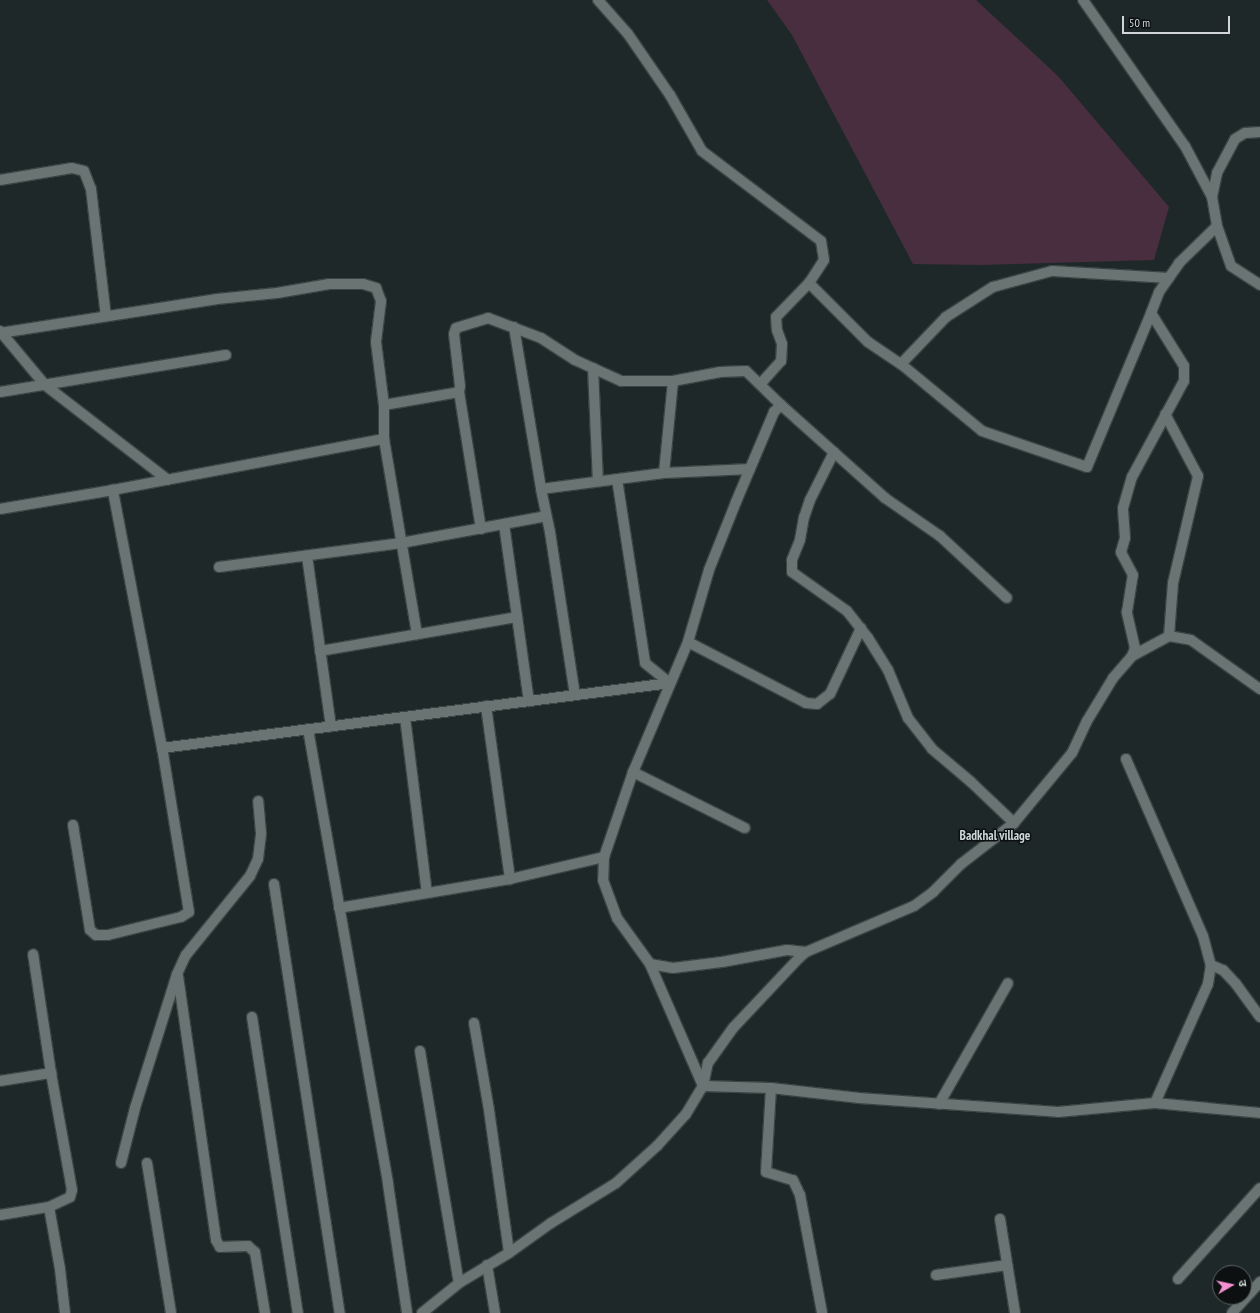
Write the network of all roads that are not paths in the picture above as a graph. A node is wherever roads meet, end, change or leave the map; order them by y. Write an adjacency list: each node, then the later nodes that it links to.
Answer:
1 (598, 0): 8 (street)
2 (1083, 0): 5 (street)
3 (1260, 132): 5 (street)
4 (0, 180): 11 (street)
5 (1212, 197): 6 (street)
6 (1217, 226): 7 (street); 9 (street)
7 (1169, 278): 10 (street); 15 (street)
8 (809, 283): 15 (street); 18 (street)
9 (1260, 285)
10 (1151, 313): 15 (street); 24 (street)
11 (106, 316): 13 (street); 22 (street)
12 (514, 327): 16 (street); 21 (street); 32 (street)
13 (0, 333): 19 (street)
14 (226, 355): 19 (street)
15 (901, 364)
16 (593, 368): 17 (street); 31 (street)
17 (673, 381): 18 (street); 28 (street)
18 (760, 384): 23 (street)
19 (46, 385): 20 (street); 30 (street)
20 (0, 392)
21 (459, 392): 22 (street); 37 (street)
22 (384, 405): 25 (street)
23 (781, 405): 26 (street); 27 (street)
24 (1165, 414): 45 (street); 48 (street)
25 (384, 439): 30 (street); 38 (street)
26 (834, 452): 41 (street); 43 (street)
27 (750, 469): 28 (street); 46 (street)
28 (664, 473): 29 (street)
29 (617, 479): 31 (street); 49 (street)
30 (168, 480): 33 (street)
31 (598, 481): 32 (street)
32 (541, 489): 35 (street)
33 (113, 490): 34 (street); 57 (street)
34 (0, 509)
35 (546, 516): 36 (street); 51 (street)
36 (504, 524): 37 (street); 42 (street)
37 (481, 528): 38 (street)
38 (401, 543): 39 (street); 44 (street)
39 (306, 556): 40 (street); 47 (street)
40 (220, 567)
41 (1007, 598)
42 (517, 617): 44 (street); 52 (street)
43 (861, 628): 46 (street); 61 (street)
44 (416, 634): 47 (street)
45 (1169, 636): 48 (street); 50 (street)
46 (688, 642): 49 (street)
47 (320, 651): 55 (street)
48 (1132, 656): 61 (street)
49 (670, 684): 51 (street); 59 (street)
50 (1260, 689)
51 (575, 694): 52 (street)
52 (529, 701): 53 (street)
53 (486, 706): 54 (street); 65 (street)
54 (405, 717): 55 (street); 67 (street)
55 (331, 726): 56 (street)
56 (308, 729): 57 (street); 68 (street)
57 (162, 748): 62 (street)
58 (1126, 758): 72 (street)
59 (633, 772): 63 (street); 64 (street)
60 (258, 801): 73 (street)
61 (1014, 823): 69 (street)
62 (73, 825)
63 (745, 828)
64 (604, 857): 65 (street); 71 (street)
65 (510, 879): 67 (street)
66 (274, 884): 103 (street)
67 (428, 893): 68 (street)
68 (339, 908): 104 (street)
69 (806, 952): 71 (street); 81 (street)
70 (33, 954): 79 (street)
71 (650, 964): 81 (street)
72 (1211, 964): 76 (street); 83 (street)
73 (177, 974): 86 (street); 101 (street)
74 (1008, 983): 84 (street)
75 (252, 1017): 102 (street)
76 (1260, 1017)
77 (474, 1023): 92 (street)
78 (420, 1051): 98 (street)
79 (51, 1073): 80 (street); 89 (street)
80 (0, 1082)
81 (703, 1086): 82 (street); 92 (street)
82 (771, 1088): 84 (street); 107 (street)
83 (1155, 1103): 84 (street); 85 (street)
84 (939, 1104)
85 (1260, 1113)
86 (121, 1163)
87 (147, 1163): 100 (street)
88 (1260, 1188): 96 (street)
89 (49, 1207): 90 (street); 99 (street)
90 (0, 1215)
91 (1000, 1219): 94 (street)
92 (509, 1253): 93 (street)
93 (487, 1265): 98 (street); 106 (street)
94 (1007, 1265): 95 (street); 108 (street)
95 (936, 1275)
96 (1178, 1280)
97 (1260, 1282): 109 (street)
98 (459, 1283): 105 (street)
99 (65, 1313)
100 (171, 1313)
101 (265, 1313)
102 (298, 1313)
103 (340, 1313)
104 (406, 1313)
105 (422, 1313)
106 (495, 1313)
107 (822, 1313)
108 (1015, 1313)
109 (1232, 1313)

